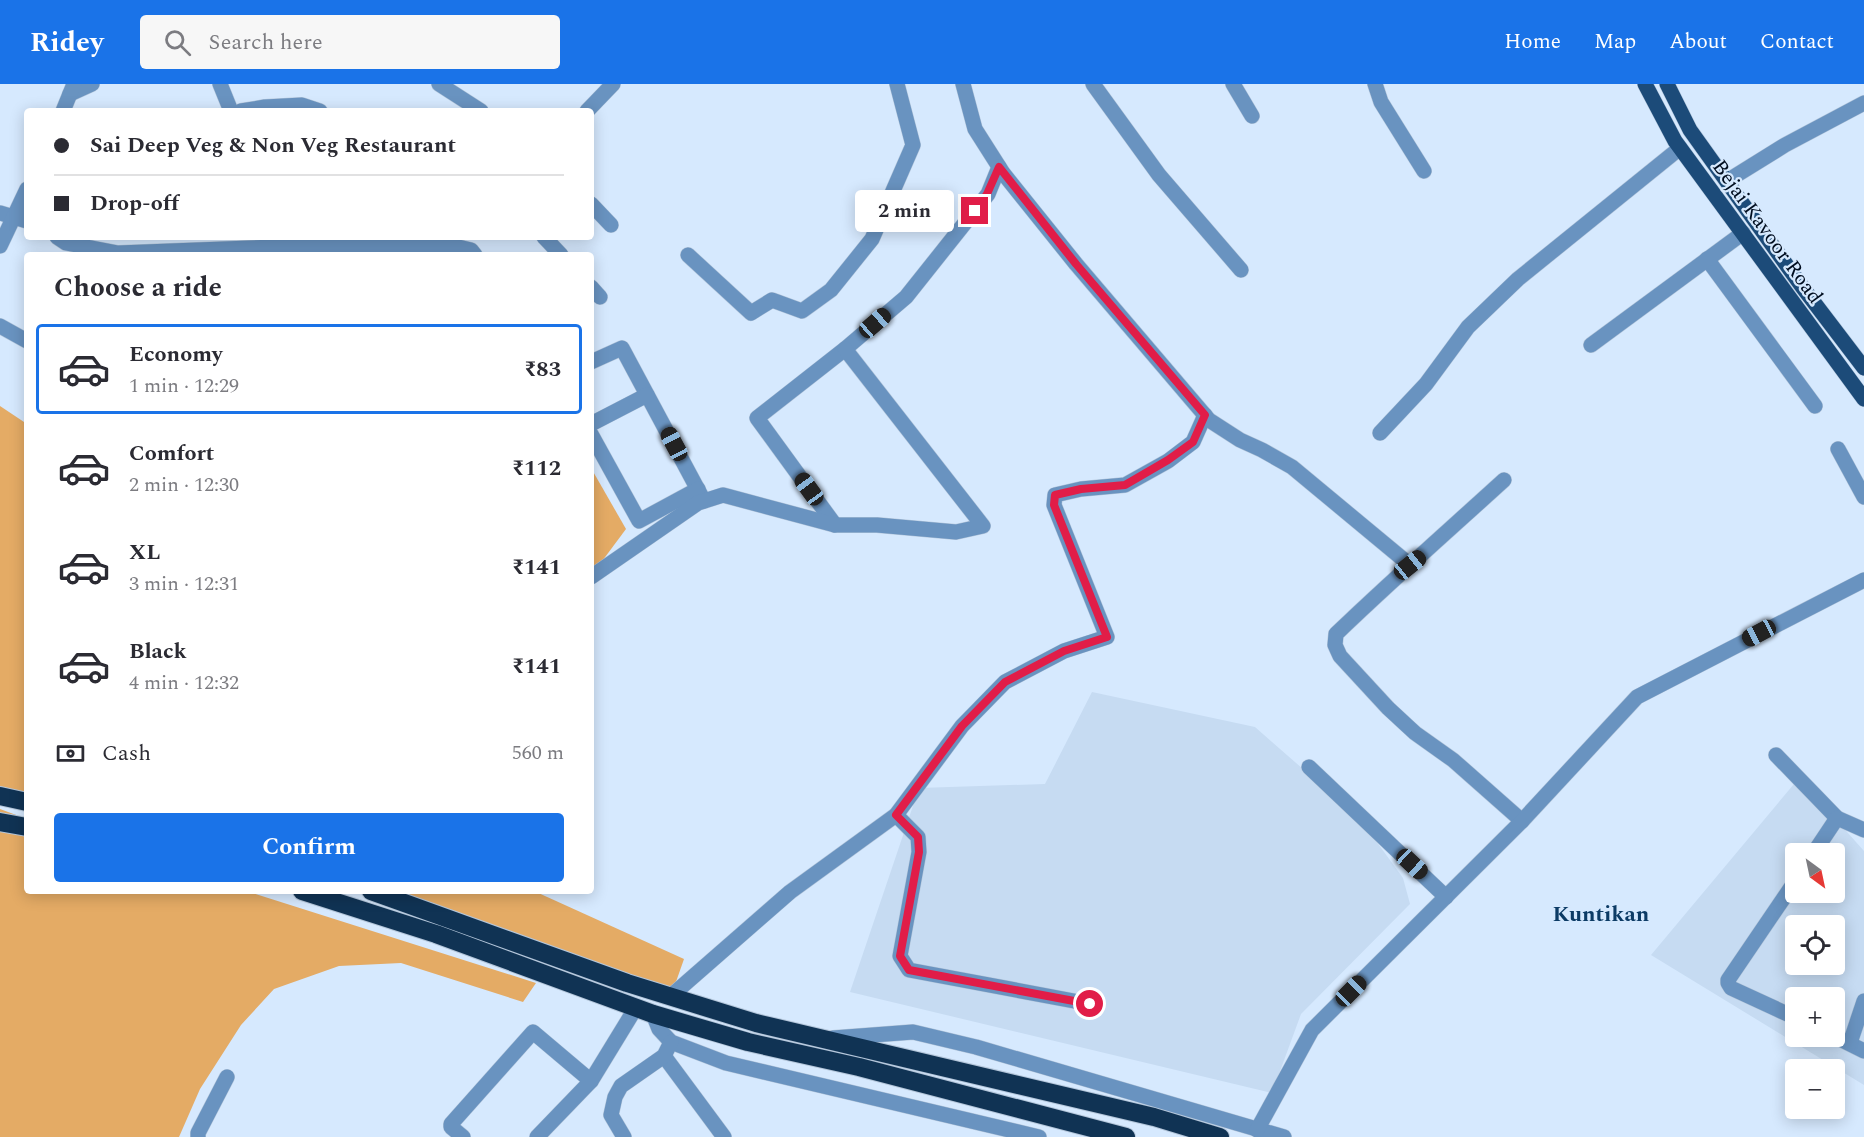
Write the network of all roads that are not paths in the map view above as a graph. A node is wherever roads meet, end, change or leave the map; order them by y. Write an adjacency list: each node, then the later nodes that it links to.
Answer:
1 (92, 84): 12 (street)
2 (220, 84): 15 (street)
3 (439, 84): 18 (street)
4 (613, 84): 19 (street)
5 (897, 84): 38 (street)
6 (963, 84): 22 (street)
7 (1093, 84): 40 (street)
8 (1233, 84): 20 (street)
9 (1375, 84): 23 (street)
10 (1645, 84): 21 (main road, Bejai Kavoor Road)
11 (1667, 84): 24 (main road, Bejai Kavoor Road)
12 (72, 89): 14 (street)
13 (1864, 103): 24 (street)
14 (64, 108)
15 (230, 108)
16 (255, 108): 17 (street)
17 (311, 108)
18 (476, 108)
19 (590, 108)
20 (1252, 116)
21 (1680, 148): 29 (main road, Bejai Kavoor Road); 52 (street)
22 (999, 167): 44 (street); 50 (street)
23 (1424, 171)
24 (1727, 180): 46 (main road, Bejai Kavoor Road)
25 (24, 195): 27 (street)
26 (594, 207): 28 (street)
27 (14, 217): 32 (street)
28 (611, 225)
29 (1743, 233): 39 (street); 48 (main road, Bejai Kavoor Road)
30 (62, 240): 34 (street)
31 (546, 240): 37 (street)
32 (0, 246)
33 (272, 251): 35 (street); 36 (street)
34 (113, 252)
35 (195, 252)
36 (473, 252)
37 (558, 252)
38 (688, 255)
39 (1707, 259): 43 (street); 49 (street)
40 (1241, 270)
41 (0, 326): 42 (street)
42 (24, 339)
43 (1591, 345)
44 (845, 349): 58 (street); 58 (street)
45 (594, 361): 47 (street)
46 (1864, 368)
47 (647, 395): 51 (street); 56 (street)
48 (1864, 399)
49 (1815, 406)
50 (1205, 415): 59 (street); 66 (street)
51 (594, 422)
52 (1380, 433)
53 (594, 439): 56 (street)
54 (1838, 449): 57 (street)
55 (1504, 480): 59 (street)
56 (701, 495): 58 (street); 60 (street)
57 (1864, 496)
58 (835, 525)
59 (1410, 565): 68 (street)
60 (594, 576)
61 (1864, 580): 68 (street)
62 (1776, 755): 67 (street)
63 (1310, 767): 76 (street)
64 (0, 796): 65 (highway)
65 (24, 801)
66 (896, 815): 77 (street); 79 (street)
67 (1837, 818): 71 (street); 72 (street)
68 (1522, 821): 76 (street)
69 (0, 822): 70 (highway)
70 (24, 826)
71 (1864, 830)
72 (1820, 843)
73 (311, 894): 80 (highway)
74 (379, 894): 77 (highway)
75 (1785, 895): 81 (street)
76 (1446, 897): 89 (street)
77 (671, 996): 82 (highway)
78 (1864, 1000): 84 (street)
79 (1090, 1004)
80 (644, 1012): 85 (street); 88 (street); 96 (highway)
81 (1785, 1013)
82 (824, 1039): 89 (street); 97 (highway)
83 (1845, 1041): 84 (street)
84 (1850, 1043): 86 (street)
85 (668, 1049): 93 (street); 94 (street); 95 (street)
86 (1864, 1052)
87 (227, 1077): 90 (street)
88 (591, 1081): 91 (street); 92 (street)
89 (1257, 1130): 98 (street)
90 (198, 1137)
91 (463, 1137)
92 (537, 1137)
93 (624, 1137)
94 (724, 1137)
95 (1039, 1137)
96 (1126, 1137)
97 (1220, 1137)
98 (1284, 1137)

